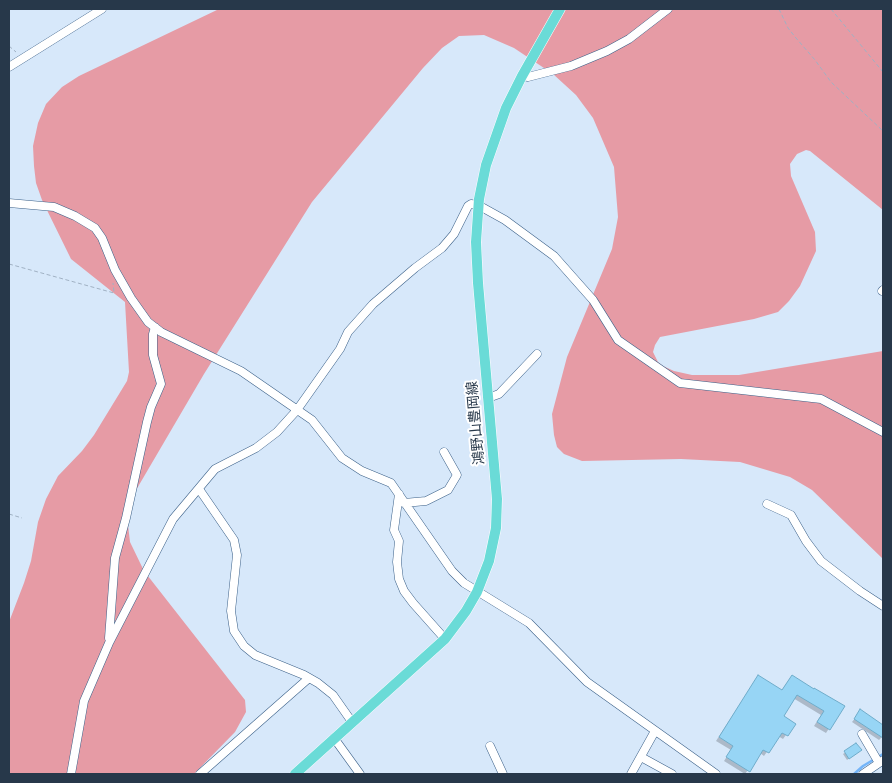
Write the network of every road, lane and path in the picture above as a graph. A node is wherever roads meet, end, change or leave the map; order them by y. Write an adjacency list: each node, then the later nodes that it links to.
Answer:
1 (102, 9): 7 (street)
2 (560, 9): 10 (main road, 鴻野山豊岡線)
3 (668, 9): 10 (street)
4 (779, 9): 11 (path)
5 (831, 9): 9 (path)
6 (9, 46): 7 (path)
7 (24, 58): 8 (street)
8 (9, 68)
9 (883, 72)
10 (522, 76): 13 (main road, 鴻野山豊岡線)
11 (883, 130)
12 (9, 203): 16 (street)
13 (478, 206): 18 (main road, 鴻野山豊岡線); 19 (street); 20 (street)
14 (9, 264): 15 (path)
15 (113, 283)
16 (155, 327): 19 (street); 31 (street)
17 (537, 354): 18 (street)
18 (488, 398): 28 (main road, 鴻野山豊岡線)
19 (298, 410): 22 (street); 23 (street)
20 (883, 432)
21 (444, 452): 24 (street)
22 (199, 489): 31 (street); 32 (street)
23 (398, 494): 24 (street); 30 (street)
24 (404, 503): 28 (street)
25 (767, 504): 29 (street)
26 (9, 514): 27 (path)
27 (22, 518)
28 (477, 592): 30 (main road, 鴻野山豊岡線); 34 (street)
29 (883, 606)
30 (445, 639): 33 (main road, 鴻野山豊岡線)
31 (109, 643): 40 (street)
32 (309, 678): 33 (street); 41 (street)
33 (352, 722): 36 (main road, 鴻野山豊岡線)
34 (655, 731): 38 (street); 47 (street)
35 (862, 734): 39 (street)
36 (334, 738): 42 (main road, 鴻野山豊岡線); 43 (street)
37 (490, 746): 44 (street)
38 (641, 757): 45 (street); 46 (street)
39 (881, 762): 48 (street)
40 (71, 774)
41 (200, 774)
42 (295, 774)
43 (360, 774)
44 (503, 774)
45 (631, 774)
46 (672, 774)
47 (716, 774)
48 (863, 774)

